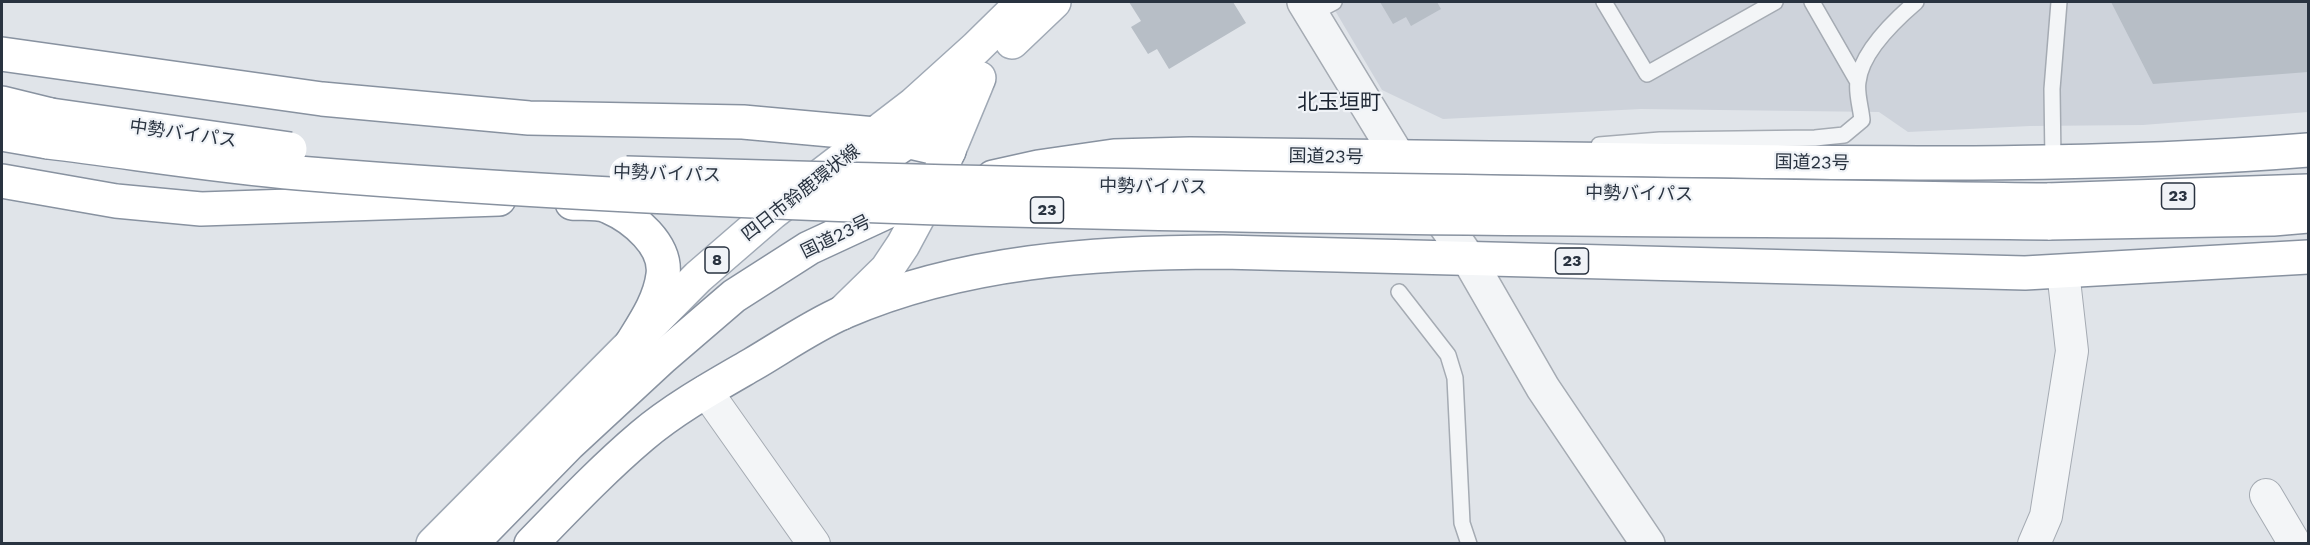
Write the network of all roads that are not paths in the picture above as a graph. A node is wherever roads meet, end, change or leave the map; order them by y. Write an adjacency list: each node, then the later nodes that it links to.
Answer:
1 (1023, 2): 15 (main road, 四日市鈴鹿環状線 / 8)
2 (1054, 2): 10 (main road)
3 (1604, 2): 4 (lane)
4 (1775, 2)
5 (1812, 2): 11 (lane)
6 (1916, 2): 11 (lane)
7 (2059, 2): 21 (lane)
8 (1316, 6): 20 (street)
9 (2, 54): 15 (main road)
10 (978, 79): 16 (main road); 18 (main road)
11 (1857, 82): 19 (lane)
12 (2, 103): 13 (main road, 中勢バイパス / 23)
13 (50, 129): 14 (main road, 中勢バイパス / 23); 27 (main road, 中勢バイパス / 23, bridge)
14 (2, 134)
15 (875, 134): 16 (main road); 25 (main road, 四日市鈴鹿環状線 / 8)
16 (906, 142): 18 (main road); 25 (main road)
17 (2308, 150): 21 (main road, 国道23号 / 23)
18 (949, 151): 23 (main road)
19 (1449, 156): 20 (main road, 国道23号 / 23); 21 (main road, 国道23号 / 23)
20 (1399, 158): 23 (main road, 国道23号 / 23); 30 (street)
21 (2053, 162)
22 (2, 181): 26 (main road)
23 (932, 191): 33 (main road); 38 (main road, 国道23号 / 23)
24 (2308, 191): 27 (main road, 中勢バイパス / 23)
25 (796, 195): 26 (main road); 34 (main road, 四日市鈴鹿環状線 / 8)
26 (607, 206): 34 (main road)
27 (2048, 211): 28 (main road, 中勢バイパス / 23)
28 (2308, 216)
29 (2308, 257): 31 (main road, 23)
30 (1468, 258): 31 (main road, 23); 33 (main road, 23); 42 (street)
31 (2063, 271): 43 (street)
32 (1400, 292): 41 (lane)
33 (843, 313): 35 (main road, 23)
34 (632, 343): 37 (main road, 四日市鈴鹿環状線 / 8)
35 (706, 391): 39 (main road, 23); 40 (street)
36 (2266, 495): 44 (street)
37 (433, 543)
38 (471, 543)
39 (531, 543)
40 (814, 543)
41 (1469, 543)
42 (1648, 543)
43 (2034, 543)
44 (2295, 543)

